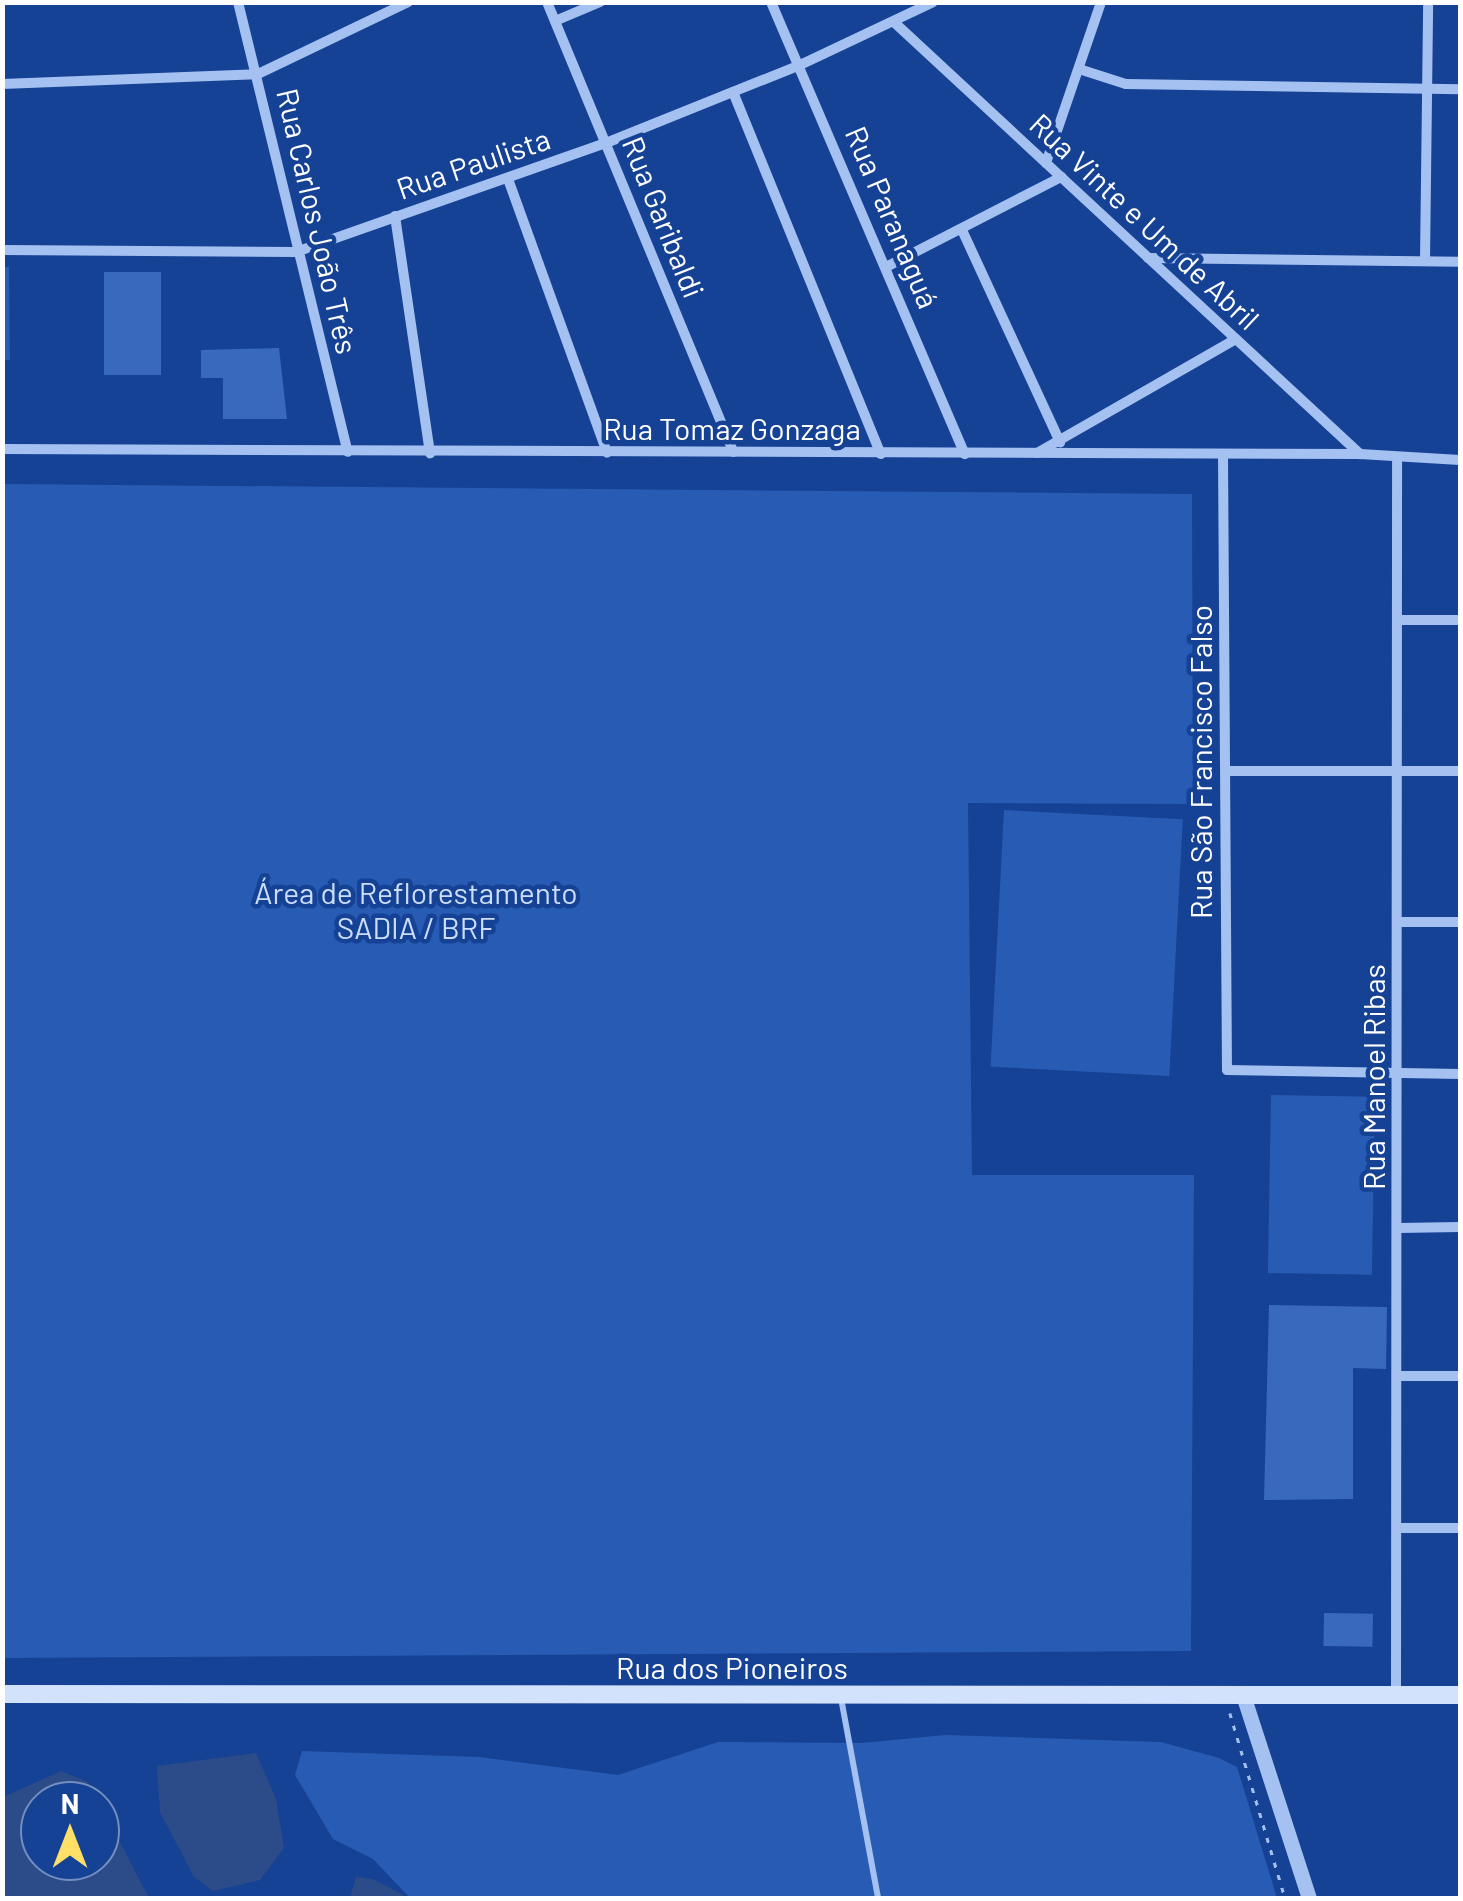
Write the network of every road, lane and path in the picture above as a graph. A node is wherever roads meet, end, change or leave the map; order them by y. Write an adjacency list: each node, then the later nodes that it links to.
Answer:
1 (238, 2): 13 (street, Rua Carlos João Três)
2 (408, 2): 13 (street)
3 (547, 2): 9 (street, Rua Garibaldi)
4 (600, 2): 9 (street)
5 (772, 2): 11 (street, Rua Paranaguá)
6 (933, 2): 10 (street, Rua Paulista)
7 (1101, 2): 12 (street)
8 (1428, 2): 15 (street)
9 (555, 21): 18 (street, Rua Garibaldi)
10 (896, 24): 11 (street, Rua Paulista); 19 (street, Rua Vinte e Um de Abril)
11 (800, 65): 17 (street, Rua Paulista); 29 (street, Rua Paranaguá)
12 (1079, 69): 15 (street); 19 (street)
13 (258, 74): 14 (street); 25 (street, Rua Carlos João Três)
14 (2, 84)
15 (1427, 88): 16 (street); 27 (street)
16 (1460, 89)
17 (734, 92): 18 (street, Rua Paulista); 37 (street)
18 (606, 144): 21 (street, Rua Paulista); 34 (street, Rua Garibaldi)
19 (1046, 163): 20 (street, Rua Vinte e Um de Abril)
20 (1061, 177): 23 (street); 26 (street, Rua Vinte e Um de Abril)
21 (508, 179): 22 (street, Rua Paulista); 36 (street)
22 (394, 216): 25 (street, Rua Paulista); 35 (street)
23 (962, 230): 29 (street); 31 (street)
24 (2, 250): 25 (street, Rua Paulista)
25 (296, 252): 33 (street, Rua Carlos João Três)
26 (1147, 258): 27 (street); 30 (street, Rua Vinte e Um de Abril)
27 (1425, 262): 28 (street)
28 (1460, 262)
29 (888, 266): 38 (street, Rua Paranaguá)
30 (1236, 339): 31 (street); 40 (street, Rua Vinte e Um de Abril)
31 (1060, 442): 41 (street)
32 (2, 449): 33 (street, Rua Tomaz Gonzaga)
33 (348, 452): 35 (street, Rua Tomaz Gonzaga)
34 (734, 452): 36 (street, Rua Tomaz Gonzaga); 37 (street, Rua Tomaz Gonzaga)
35 (430, 453): 36 (street, Rua Tomaz Gonzaga)
36 (606, 453)
37 (881, 454): 38 (street, Rua Tomaz Gonzaga)
38 (965, 454): 41 (street, Rua Tomaz Gonzaga)
39 (1223, 454): 40 (street, Rua Tomaz Gonzaga); 41 (street, Rua Tomaz Gonzaga); 46 (street, Rua São Francisco Falso)
40 (1360, 454): 42 (street, Rua Tomaz Gonzaga)
41 (1032, 456)
42 (1397, 460): 43 (street, Rua Tomaz Gonzaga); 44 (street, Rua Manoel Ribas)
43 (1460, 460)
44 (1399, 620): 45 (street); 47 (street, Rua Manoel Ribas)
45 (1460, 620)
46 (1226, 771): 47 (street); 51 (street, Rua São Francisco Falso)
47 (1398, 771): 48 (street); 49 (street, Rua Manoel Ribas)
48 (1460, 771)
49 (1398, 922): 50 (street); 51 (street, Rua Manoel Ribas)
50 (1460, 922)
51 (1398, 1073): 52 (street); 53 (street, Rua Manoel Ribas)
52 (1460, 1074)
53 (1398, 1228): 54 (street); 55 (street, Rua Manoel Ribas)
54 (1460, 1228)
55 (1398, 1376): 56 (street); 57 (street, Rua Manoel Ribas)
56 (1460, 1376)
57 (1398, 1528): 58 (street); 62 (street, Rua Manoel Ribas)
58 (1460, 1528)
59 (2, 1694): 60 (main road, Rua dos Pioneiros)
60 (840, 1694): 63 (main road, Rua dos Pioneiros); 64 (lane)
61 (1460, 1694): 62 (main road, Rua dos Pioneiros)
62 (1396, 1695): 63 (main road, Rua dos Pioneiros)
63 (1235, 1698): 65 (path); 66 (street)
64 (878, 1898)
65 (1286, 1898)
66 (1310, 1898)

